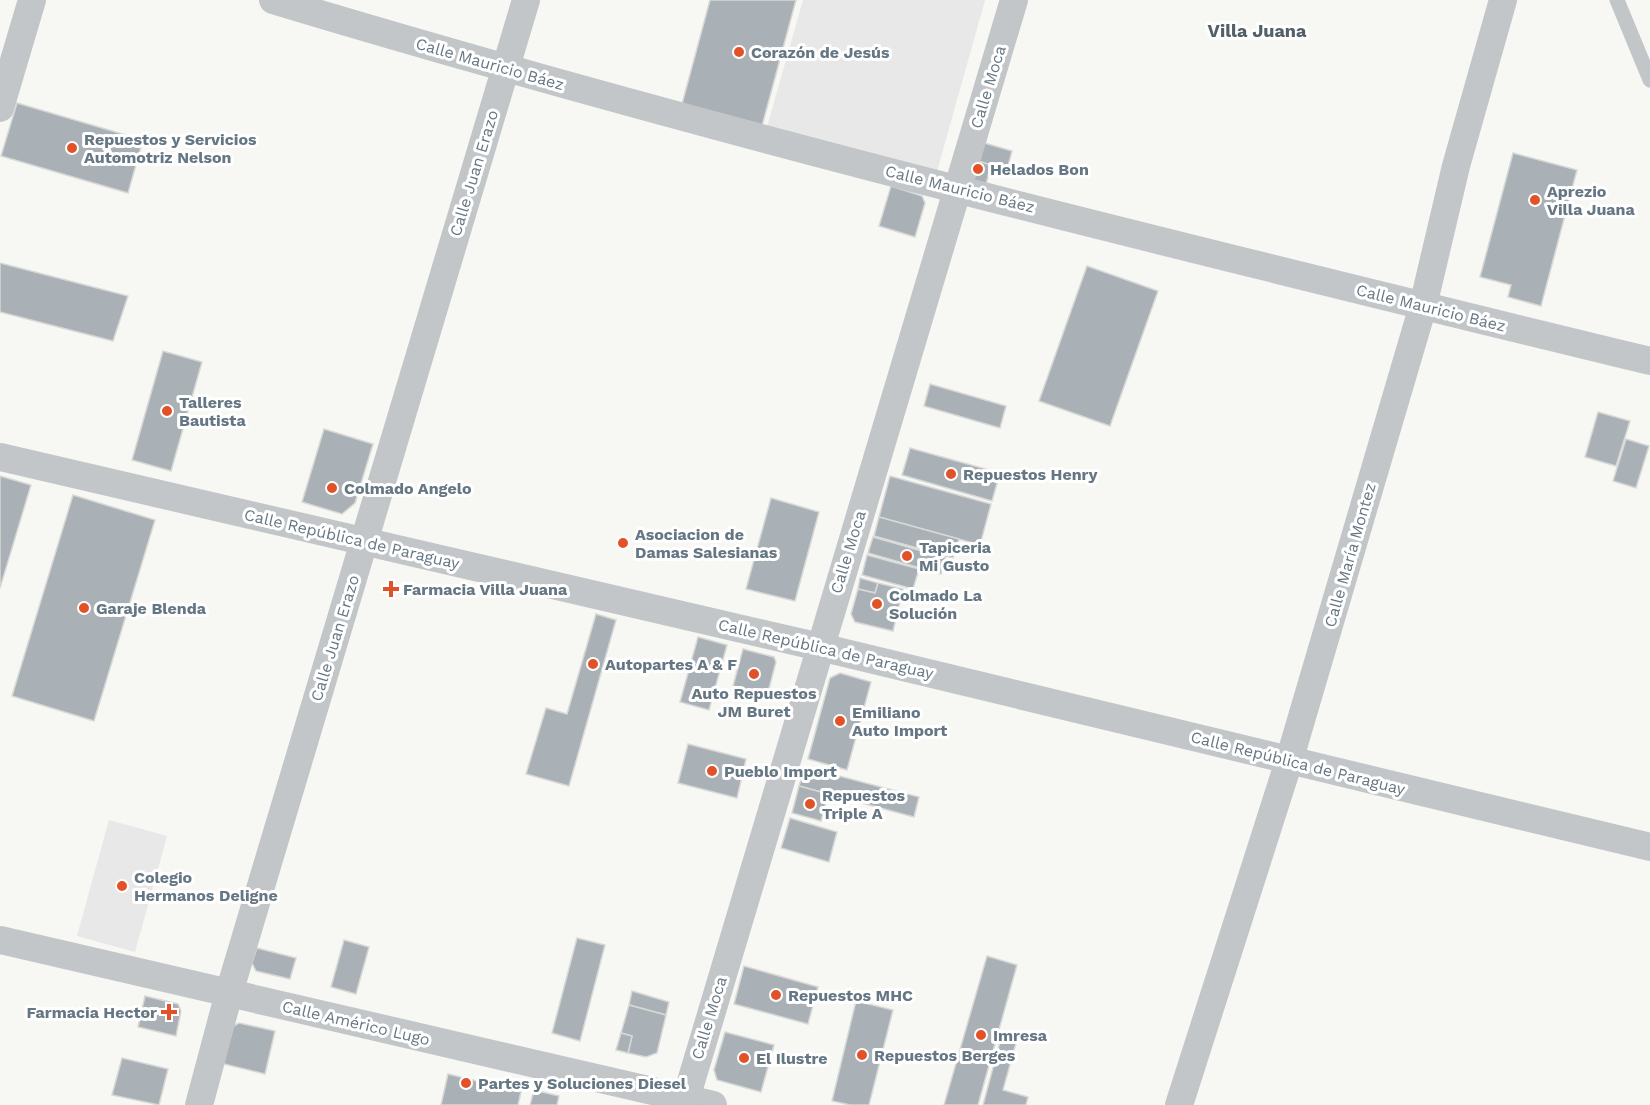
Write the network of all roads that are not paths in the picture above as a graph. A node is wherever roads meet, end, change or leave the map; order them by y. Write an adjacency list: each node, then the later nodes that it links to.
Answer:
1 (32, 0): 9 (street)
2 (273, 0): 7 (street, Calle Mauricio Báez)
3 (526, 0): 7 (street, Calle Juan Erazo)
4 (1014, 0): 10 (street, Calle Moca)
5 (1503, 0): 11 (street, Calle María Montez)
6 (1617, 0): 8 (lane)
7 (505, 70): 10 (street, Calle Mauricio Báez); 14 (street, Calle Juan Erazo)
8 (1650, 80)
9 (0, 108)
10 (957, 189): 11 (street, Calle Mauricio Báez); 15 (street, Calle Moca)
11 (1424, 306): 12 (street, Calle Mauricio Báez); 16 (street, Calle María Montez)
12 (1650, 361)
13 (0, 457): 14 (street, Calle República de Paraguay)
14 (364, 541): 15 (street, Calle República de Paraguay); 19 (street, Calle Juan Erazo)
15 (820, 647): 16 (street, Calle República de Paraguay); 20 (street, Calle Moca)
16 (1289, 761): 17 (street, Calle República de Paraguay); 22 (street, Calle María Montez)
17 (1650, 847)
18 (0, 940): 19 (street, Calle Américo Lugo)
19 (229, 993): 20 (street, Calle Américo Lugo); 21 (street, Calle Juan Erazo)
20 (694, 1103)
21 (199, 1105)
22 (1179, 1105)

